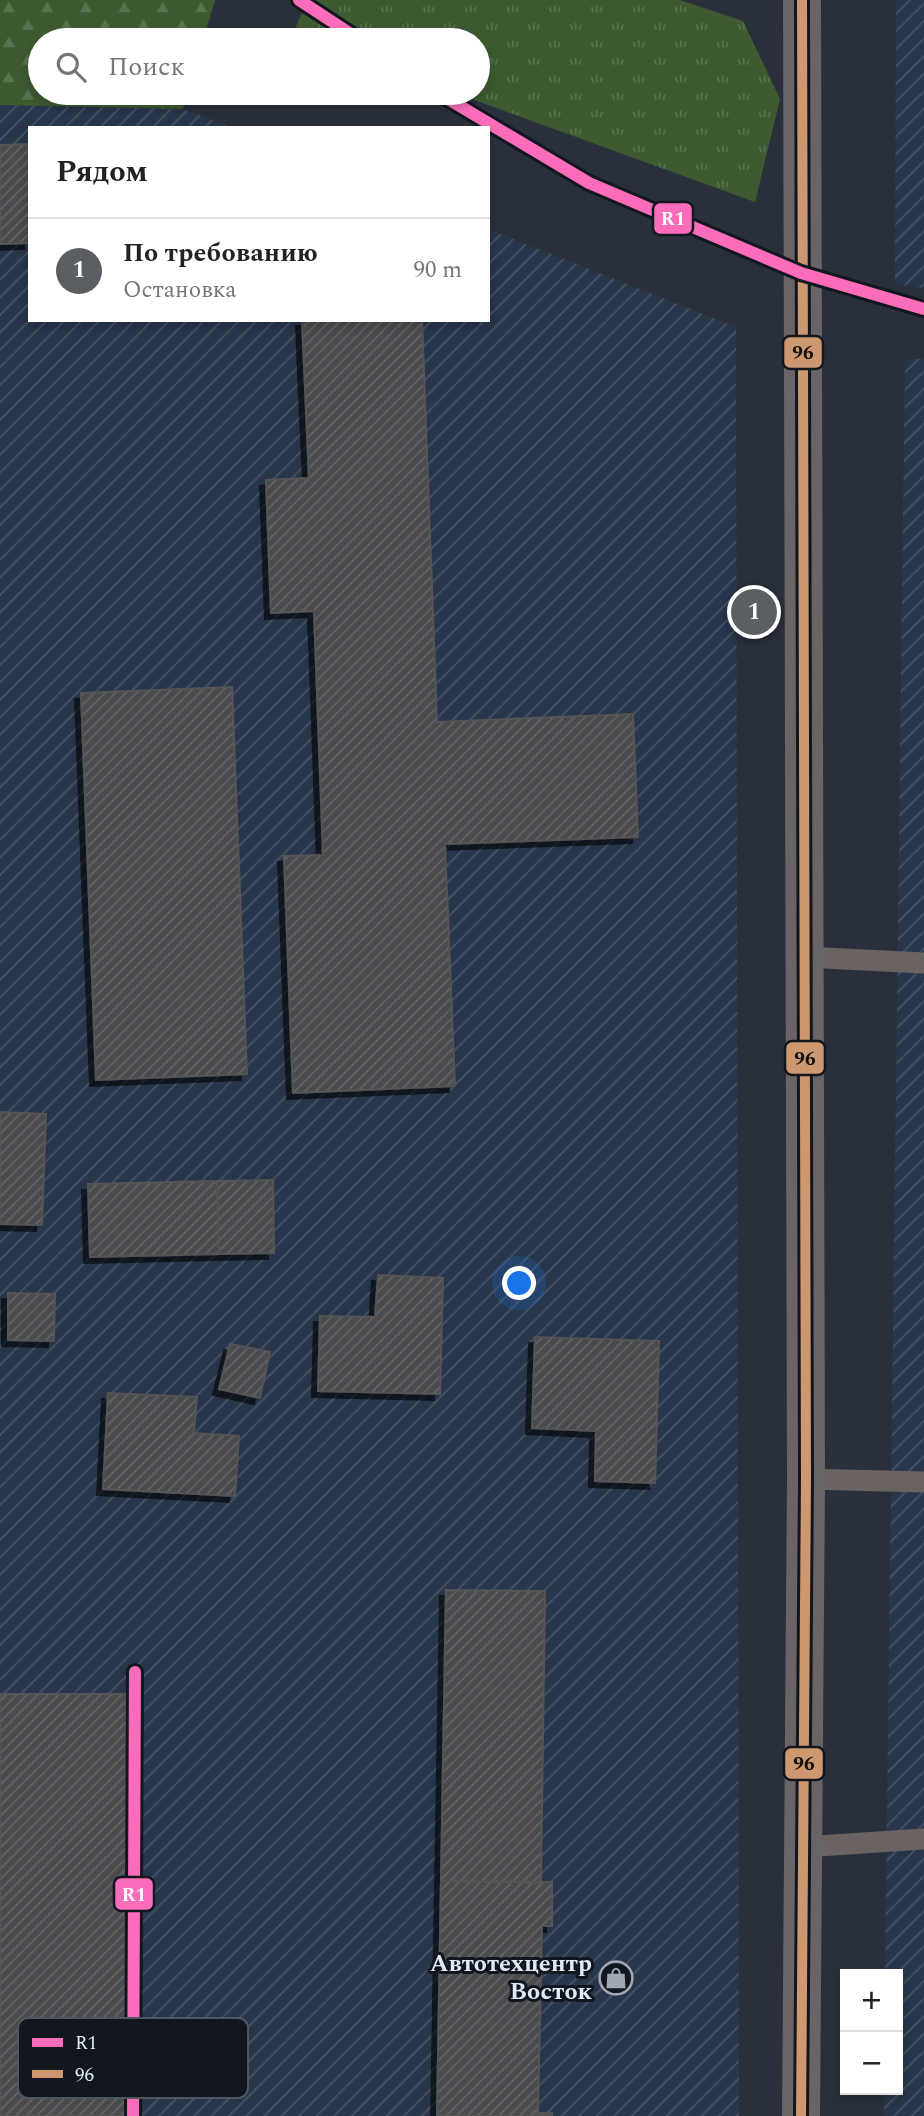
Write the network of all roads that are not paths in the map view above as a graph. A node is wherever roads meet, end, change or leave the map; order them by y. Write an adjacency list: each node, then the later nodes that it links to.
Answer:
1 (797, 2): 2 (main road)
2 (804, 957): 3 (lane); 4 (main road)
3 (924, 962)
4 (806, 1479): 5 (lane); 7 (main road)
5 (924, 1482)
6 (924, 1839): 7 (lane)
7 (803, 1847): 8 (main road)
8 (801, 2116)

